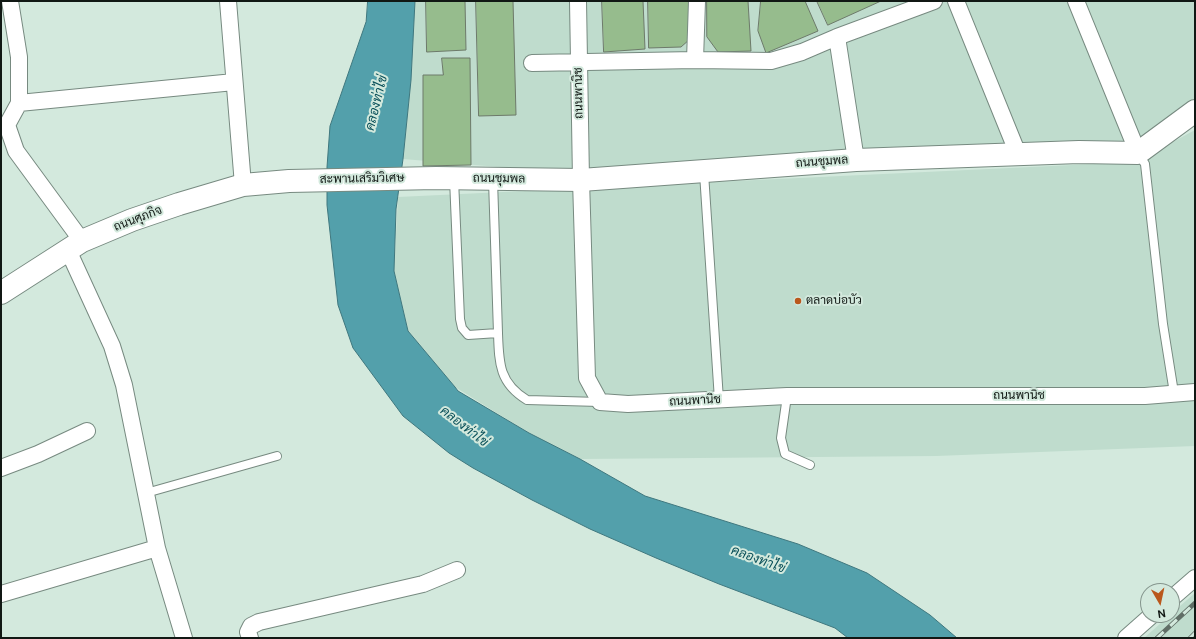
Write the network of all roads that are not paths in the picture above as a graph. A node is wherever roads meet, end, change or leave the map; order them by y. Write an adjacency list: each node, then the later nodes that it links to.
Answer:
1 (15, 1): 13 (street)
2 (228, 1): 12 (street)
3 (578, 1): 11 (street, ถนนพานิช)
4 (697, 1): 9 (street)
5 (934, 1): 8 (street)
6 (956, 1): 17 (street)
7 (1076, 1): 16 (street)
8 (837, 37): 9 (street); 18 (street)
9 (695, 60): 11 (street)
10 (532, 63): 11 (street)
11 (578, 63): 22 (street, ถนนพานิช)
12 (234, 82): 13 (street); 24 (street)
13 (19, 103): 15 (street)
14 (1195, 111): 16 (main road)
15 (4, 125): 25 (street)
16 (1138, 153): 17 (main road, ถนนชุมพล); 29 (lane)
17 (1018, 154): 18 (main road, ถนนชุมพล)
18 (856, 160): 19 (main road, ถนนชุมพล)
19 (704, 171): 22 (main road, ถนนชุมพล); 31 (lane)
20 (445, 178): 21 (main road, ถนนชุมพล); 23 (main road, สะพานเสริมวิเศษ); 27 (lane)
21 (493, 180): 22 (main road, ถนนชุมพล); 27 (lane)
22 (581, 180): 32 (street, ถนนพานิช)
23 (289, 181): 24 (main road, ถนนศุภกิจ)
24 (243, 185): 25 (main road, ถนนศุภกิจ)
25 (75, 246): 26 (main road, ถนนศุภกิจ); 37 (street)
26 (1, 293)
27 (498, 333): 32 (lane)
28 (1195, 392): 29 (street, ถนนพานิช)
29 (1174, 393): 30 (street, ถนนพานิช)
30 (787, 396): 31 (street, ถนนพานิช); 35 (lane)
31 (719, 400): 32 (street, ถนนพานิช)
32 (600, 402)
33 (88, 431): 36 (street)
34 (277, 456): 37 (lane)
35 (810, 465)
36 (1, 468)
37 (146, 493): 38 (street)
38 (156, 548): 42 (street); 44 (street)
39 (457, 570): 45 (street)
40 (1195, 578): 41 (street)
41 (1180, 591)
42 (1, 594)
43 (1143, 623): 46 (street)
44 (184, 638)
45 (250, 638)
46 (1126, 638)

